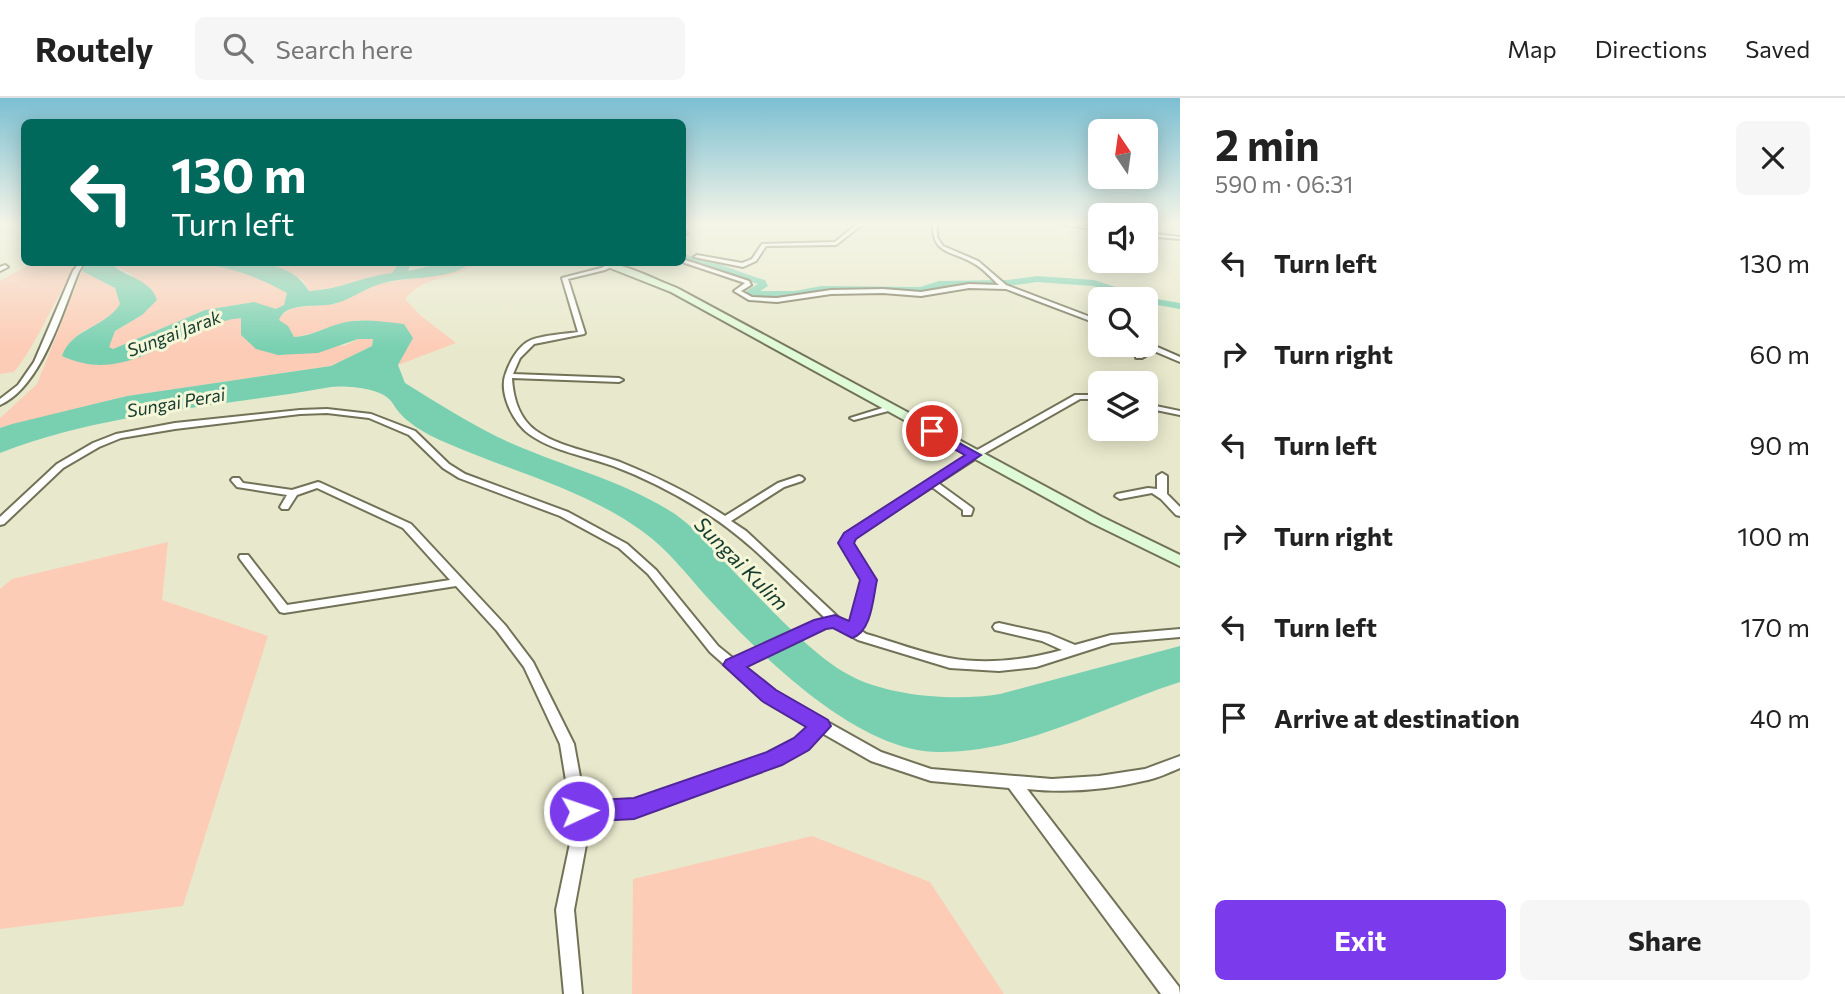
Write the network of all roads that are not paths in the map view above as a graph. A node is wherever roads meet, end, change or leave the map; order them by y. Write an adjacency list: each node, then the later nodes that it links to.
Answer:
1 (705, 265): 6 (street)
2 (978, 265): 6 (street)
3 (79, 266): 15 (street)
4 (607, 266): 12 (street)
5 (620, 266): 16 (street)
6 (1005, 286): 7 (street)
7 (1050, 302): 8 (street); 9 (street)
8 (1036, 309)
9 (1088, 318)
10 (1158, 350): 11 (street)
11 (1180, 360)
12 (508, 376): 13 (street); 31 (street)
13 (619, 380)
14 (1088, 397): 20 (street)
15 (0, 403)
16 (889, 408): 19 (street); 20 (street)
17 (1158, 408): 18 (street)
18 (1180, 413)
19 (854, 418)
20 (975, 455): 24 (street); 34 (street)
21 (1162, 476): 26 (street)
22 (799, 479): 31 (street)
23 (236, 480): 25 (street)
24 (933, 483): 29 (street); 38 (street)
25 (293, 493): 28 (street); 35 (street)
26 (1162, 494): 27 (street); 30 (street)
27 (1120, 496)
28 (285, 507)
29 (967, 513)
30 (1180, 513)
31 (724, 520): 36 (street)
32 (0, 522): 41 (street)
33 (244, 557): 35 (street)
34 (1180, 561)
35 (459, 582): 45 (street)
36 (835, 621): 38 (street); 41 (street)
37 (999, 626): 40 (street)
38 (852, 631): 40 (street)
39 (1180, 633): 40 (street)
40 (1072, 649)
41 (733, 665): 42 (street)
42 (821, 726): 44 (street); 45 (street)
43 (1180, 762): 44 (street)
44 (1013, 782): 47 (street)
45 (579, 811): 46 (street)
46 (573, 994)
47 (1172, 994)

